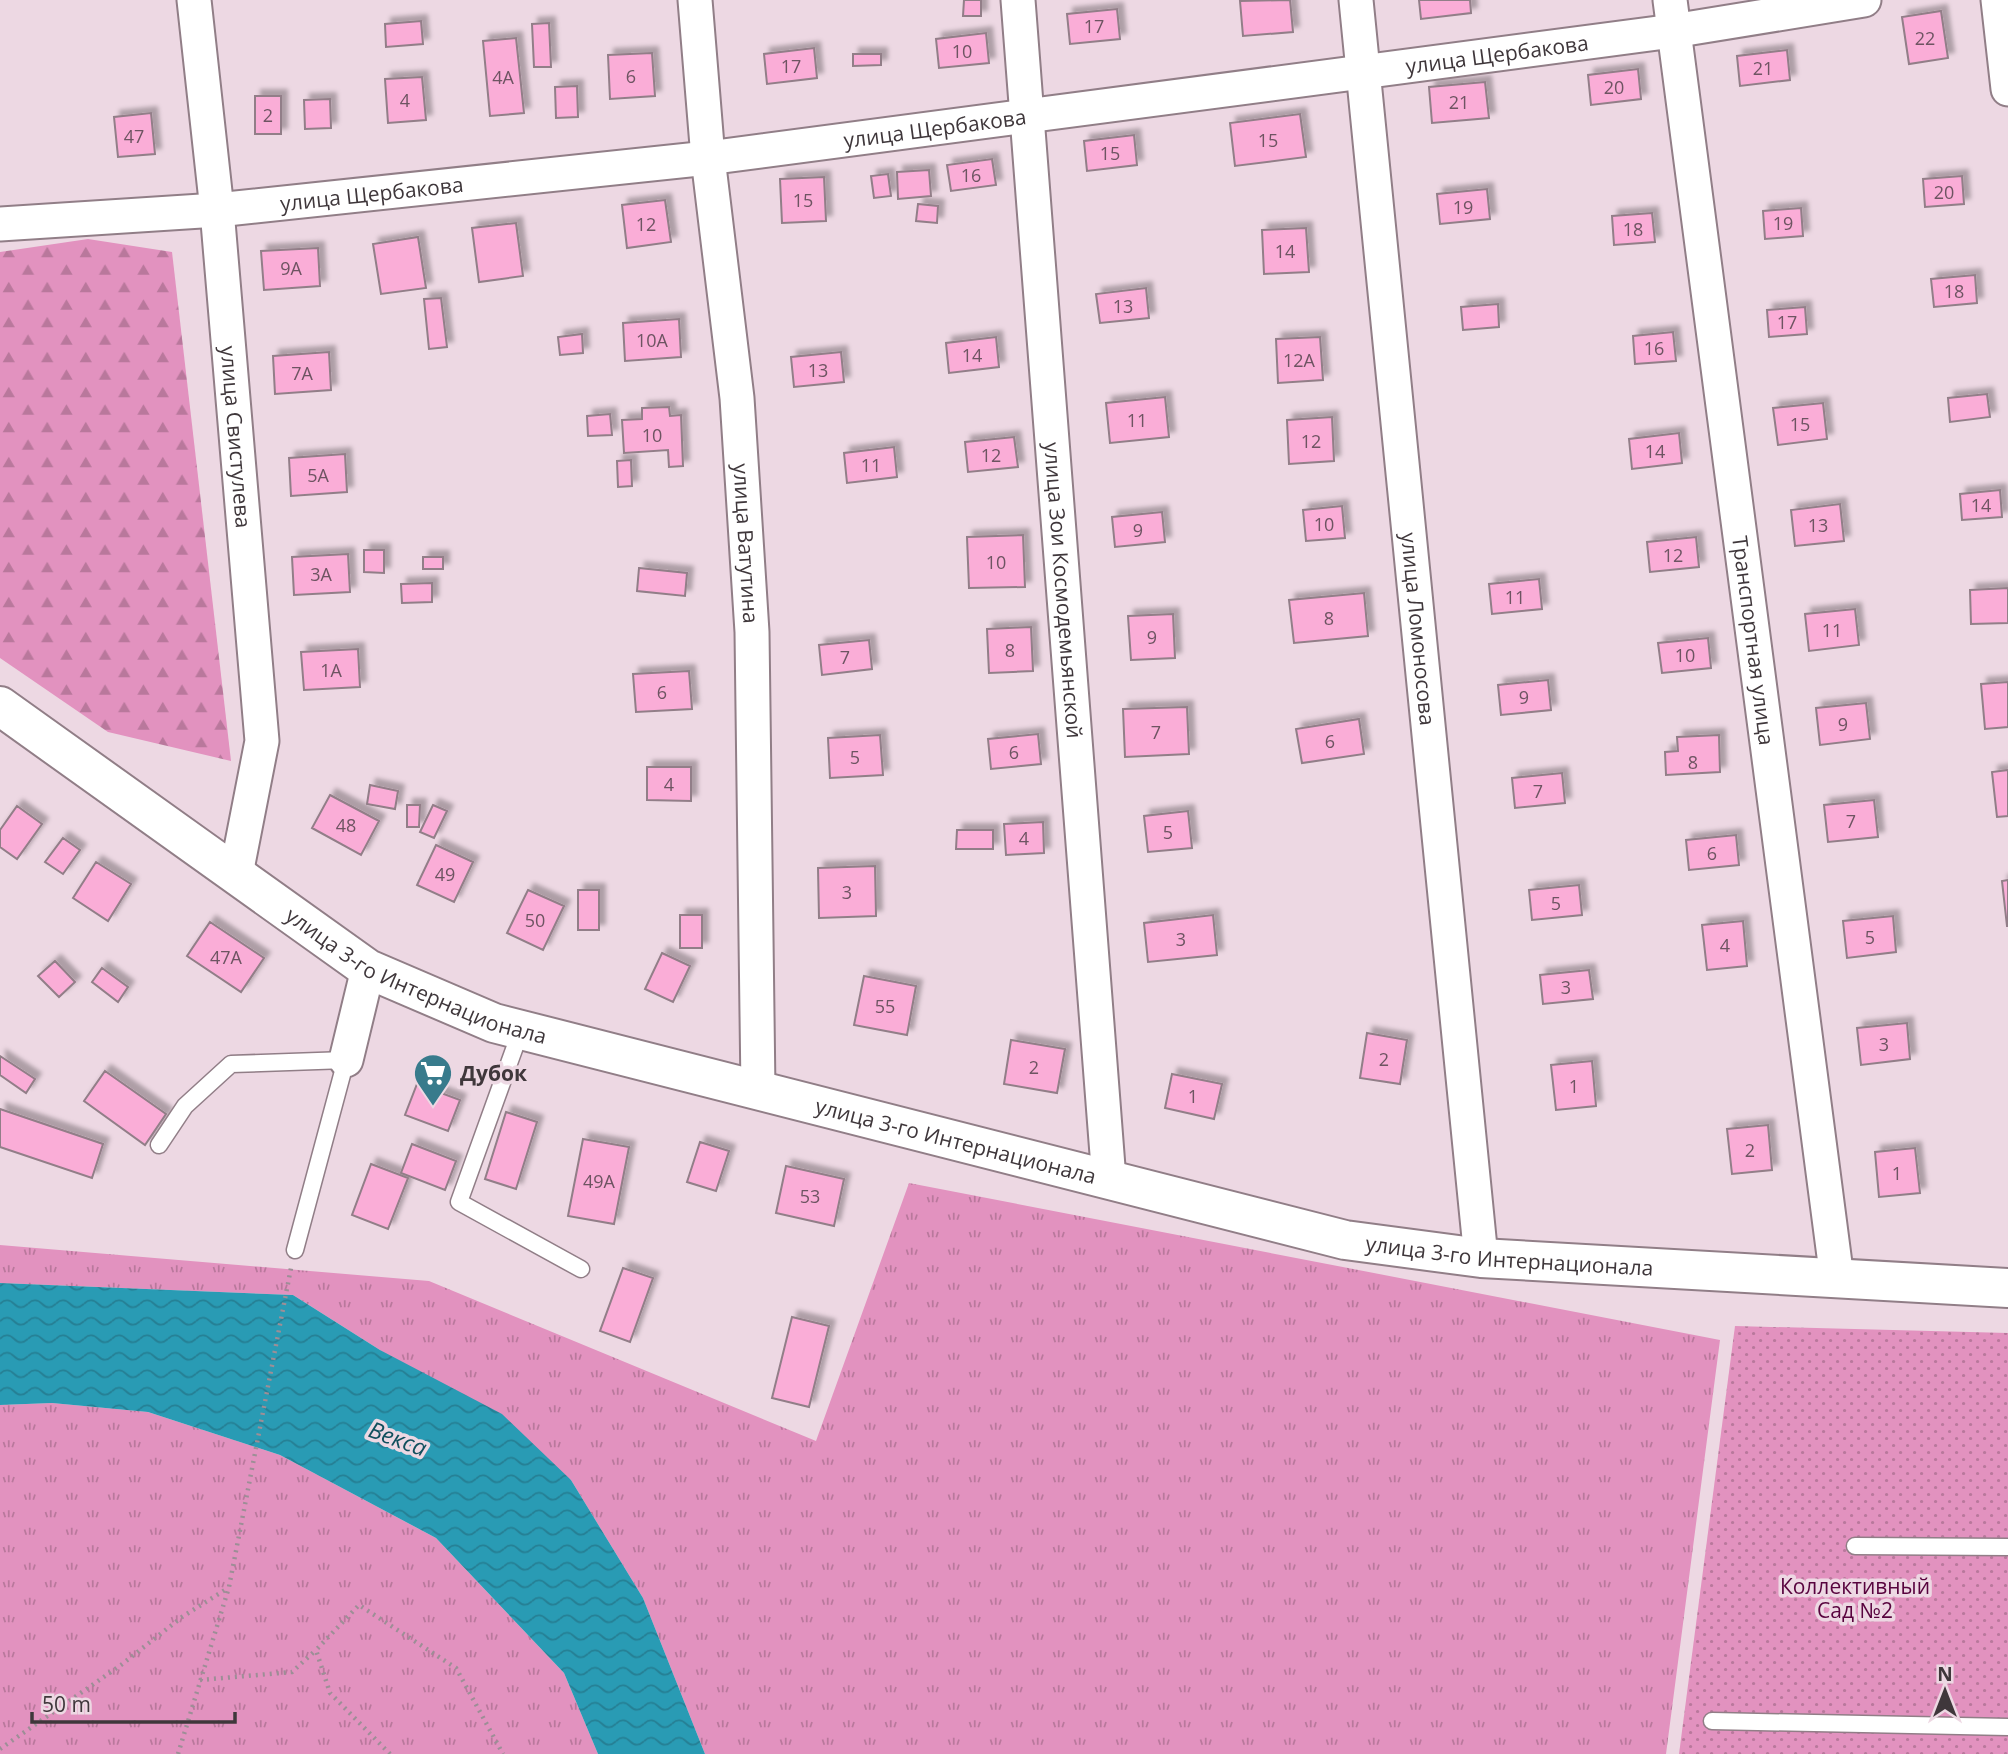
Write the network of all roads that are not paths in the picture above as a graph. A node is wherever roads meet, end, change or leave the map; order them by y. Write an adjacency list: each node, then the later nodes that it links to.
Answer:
1 (194, 0): 12 (street, улица Свистулева)
2 (695, 0): 11 (street, улица Ватутина)
3 (1018, 0): 10 (street, улица Зои Космодемьянской)
4 (1356, 0): 8 (street, улица Ломоносова)
5 (1864, 0): 7 (street, улица Щербакова)
6 (1998, 0): 9 (street)
7 (1672, 15): 8 (street, улица Щербакова); 25 (street, Транспортная улица)
8 (1364, 71): 10 (street, улица Щербакова); 23 (street, улица Ломоносова)
9 (2008, 89)
10 (1026, 115): 11 (street, улица Щербакова); 21 (street, улица Зои Космодемьянской)
11 (708, 158): 12 (street, улица Щербакова); 19 (street, улица Ватутина)
12 (217, 210): 13 (street, улица Щербакова); 15 (street, улица Свистулева)
13 (0, 224)
14 (0, 706): 15 (main road, улица 3-го Интернационала)
15 (236, 874): 16 (main road, улица 3-го Интернационала)
16 (368, 969): 17 (main road, улица 3-го Интернационала); 18 (street)
17 (521, 1030): 19 (main road, улица 3-го Интернационала); 24 (lane)
18 (346, 1060): 20 (lane); 22 (lane)
19 (758, 1090): 21 (main road, улица 3-го Интернационала)
20 (159, 1146)
21 (1109, 1180): 23 (main road, улица 3-го Интернационала)
22 (295, 1250)
23 (1481, 1258): 25 (main road, улица 3-го Интернационала)
24 (581, 1269)
25 (1837, 1279): 26 (main road, улица 3-го Интернационала)
26 (2008, 1289)
27 (1855, 1546): 28 (lane)
28 (2008, 1547)
29 (1712, 1721): 30 (lane)
30 (2008, 1727)

